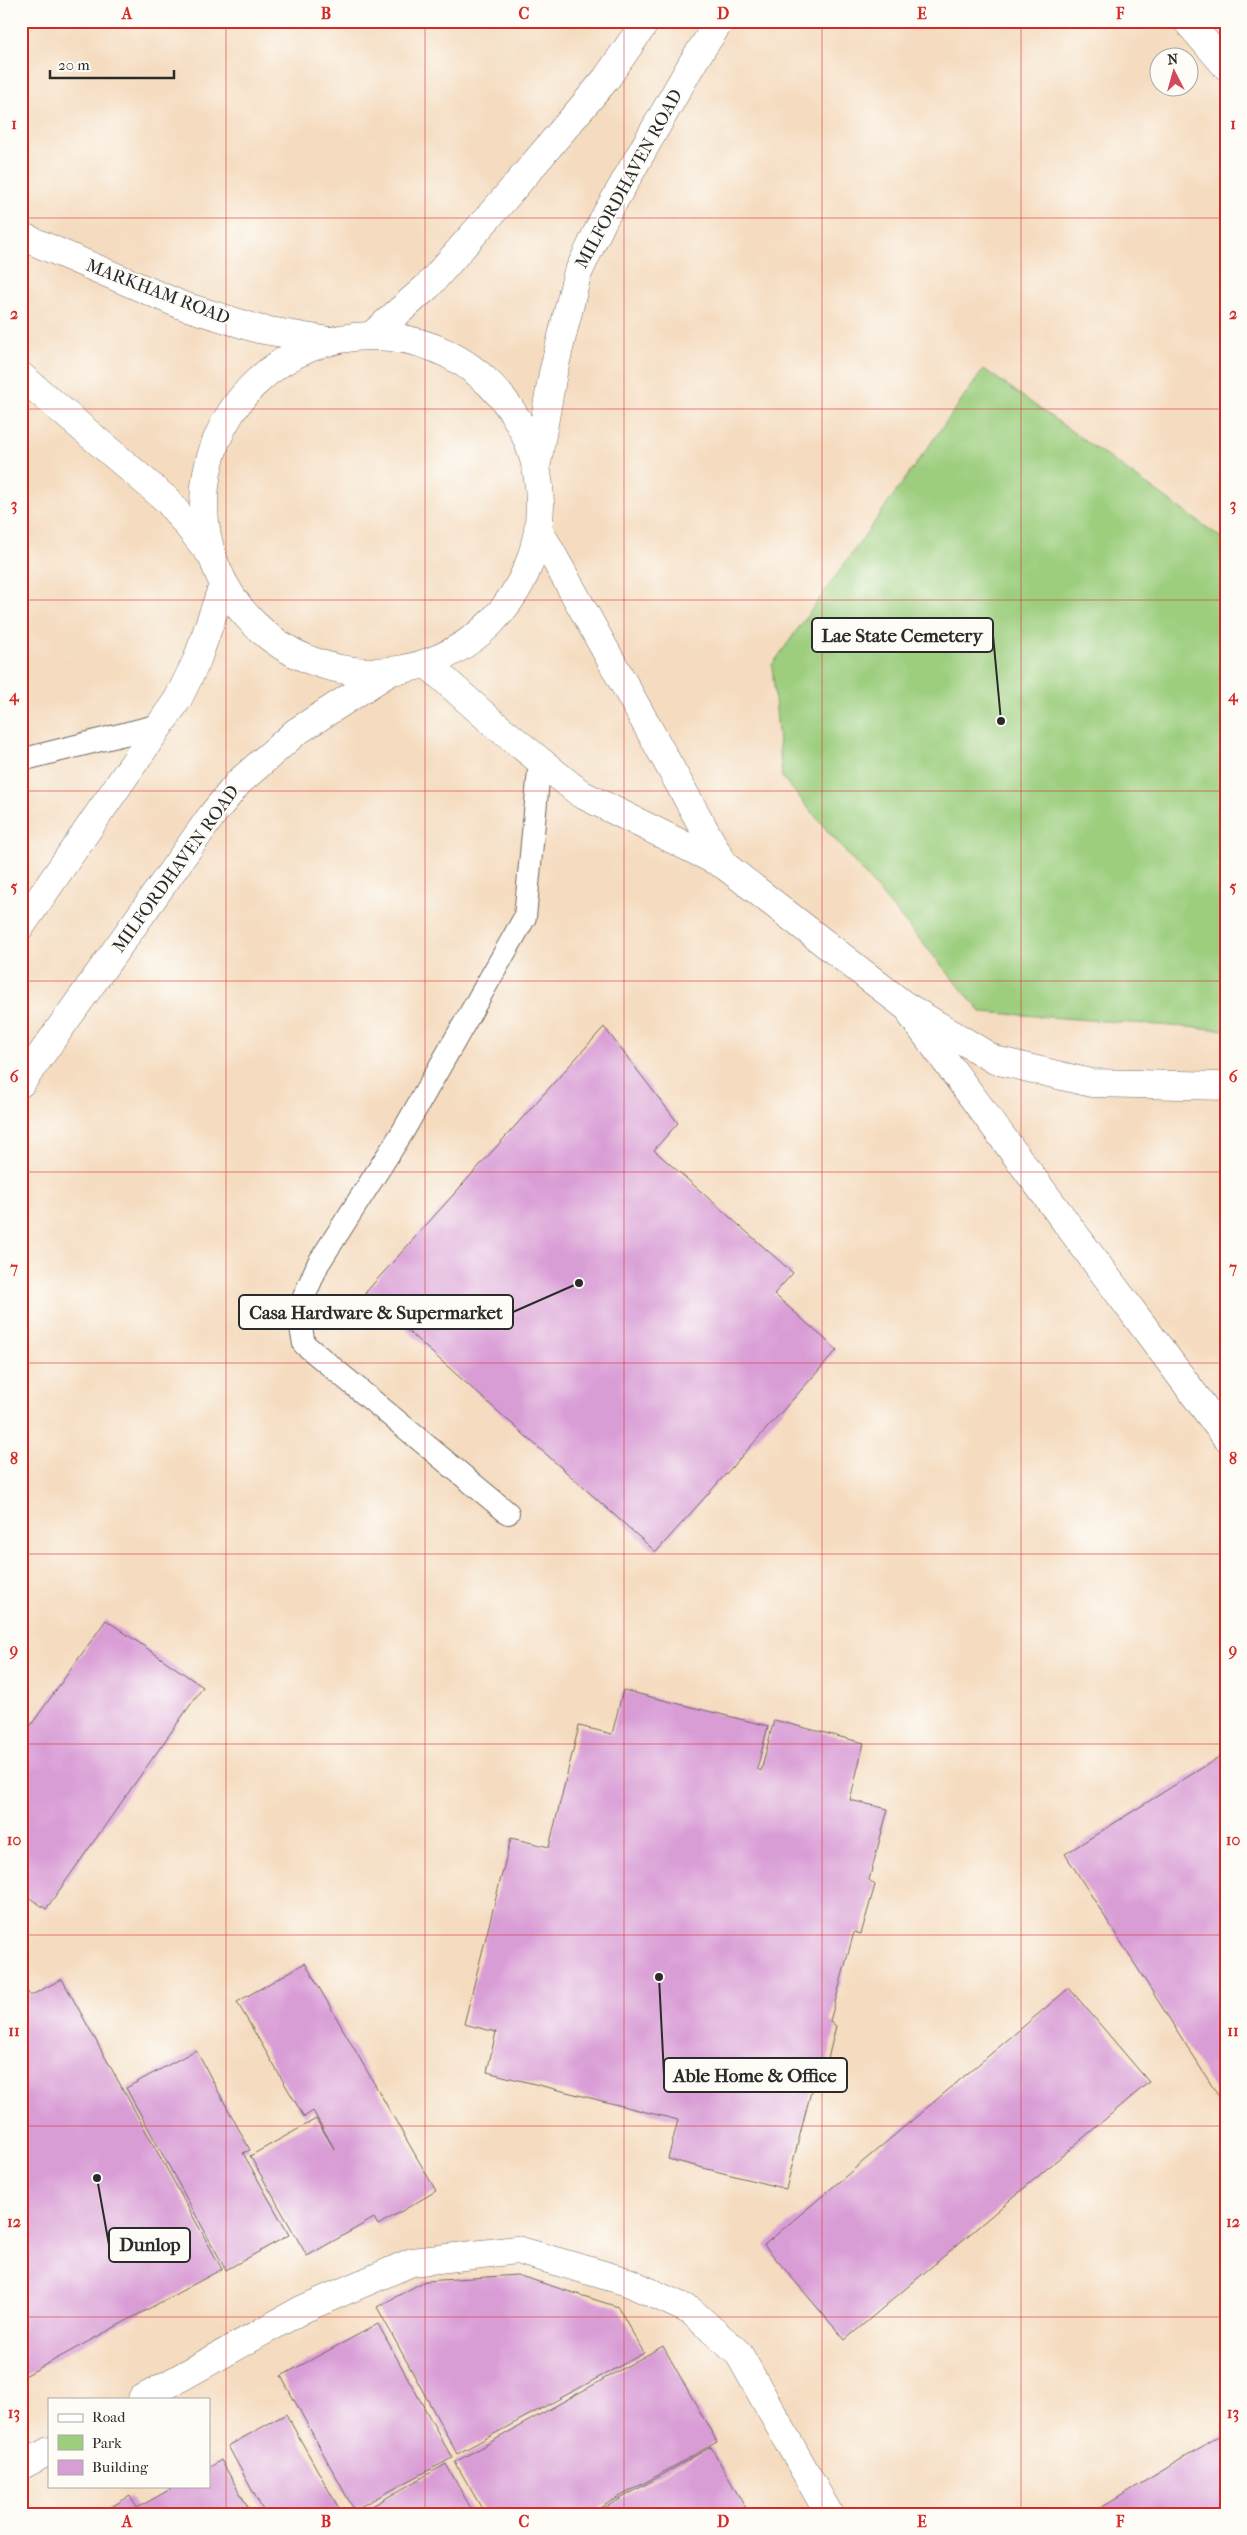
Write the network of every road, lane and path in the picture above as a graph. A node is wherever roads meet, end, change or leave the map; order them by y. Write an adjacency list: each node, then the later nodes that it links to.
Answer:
1 (646, 21): 6 (main road)
2 (720, 21): 9 (main road, MILFORDHAVEN ROAD)
3 (1187, 21): 4 (main road)
4 (1226, 66)
5 (21, 236): 7 (main road, MARKHAM ROAD)
6 (372, 335): 7 (main road); 9 (main road)
7 (329, 341): 11 (main road)
8 (21, 376): 11 (main road)
9 (537, 463): 10 (main road)
10 (539, 530): 13 (main road); 18 (main road)
11 (209, 552): 12 (main road)
12 (223, 585): 14 (main road); 15 (main road)
13 (426, 663): 14 (main road); 17 (main road)
14 (389, 672): 21 (main road, MILFORDHAVEN ROAD)
15 (160, 725): 16 (lane); 19 (main road)
16 (21, 760)
17 (540, 760): 18 (main road); 24 (lane)
18 (724, 865): 20 (main road)
19 (21, 926)
20 (904, 1005): 22 (main road); 23 (main road)
21 (21, 1083)
22 (1226, 1086)
23 (1226, 1437)
24 (508, 1513)
25 (144, 2398): 28 (main road)
26 (48, 2452): 27 (main road)
27 (21, 2466)
28 (829, 2514)

